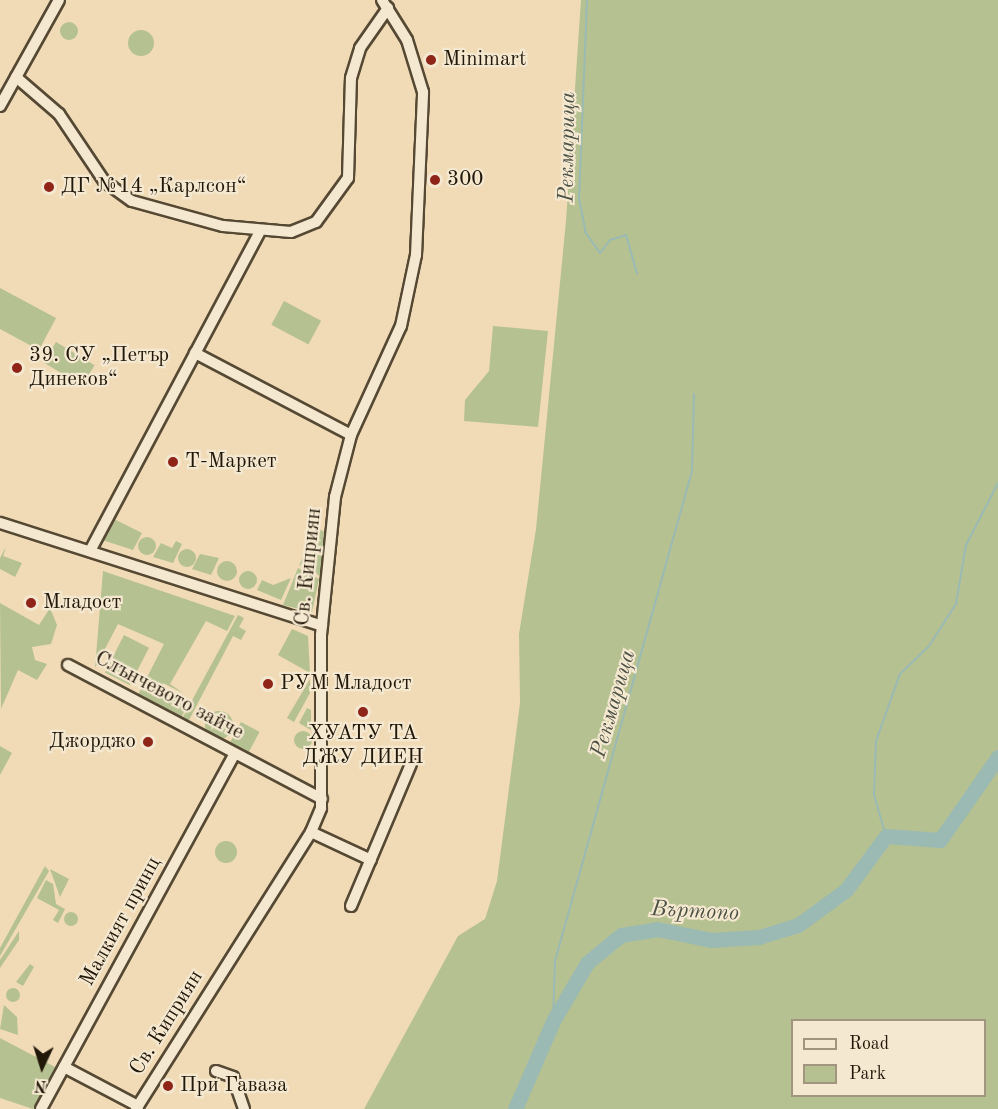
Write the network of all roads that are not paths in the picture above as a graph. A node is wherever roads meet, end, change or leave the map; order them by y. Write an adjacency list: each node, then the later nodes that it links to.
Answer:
1 (59, 0): 3 (street)
2 (385, 4): 5 (street); 7 (street, Св. Киприян)
3 (16, 77): 4 (street); 5 (street)
4 (0, 106)
5 (259, 232): 6 (street)
6 (195, 353): 7 (street); 9 (street)
7 (351, 435): 10 (street, Св. Киприян)
8 (1, 524): 9 (street)
9 (90, 551): 10 (street)
10 (322, 626): 14 (street, Св. Киприян)
11 (68, 665): 12 (street, Слънчевото зайче)
12 (235, 753): 14 (street, Слънчевото зайче); 18 (street, Малкият принц)
13 (411, 764): 16 (street)
14 (322, 799): 15 (street, Св. Киприян)
15 (311, 832): 16 (street); 20 (street, Св. Киприян)
16 (371, 860): 17 (street)
17 (351, 906)
18 (64, 1067): 20 (street); 21 (street, Малкият принц)
19 (216, 1071): 22 (street)
20 (137, 1108)
21 (41, 1109)
22 (244, 1109)

